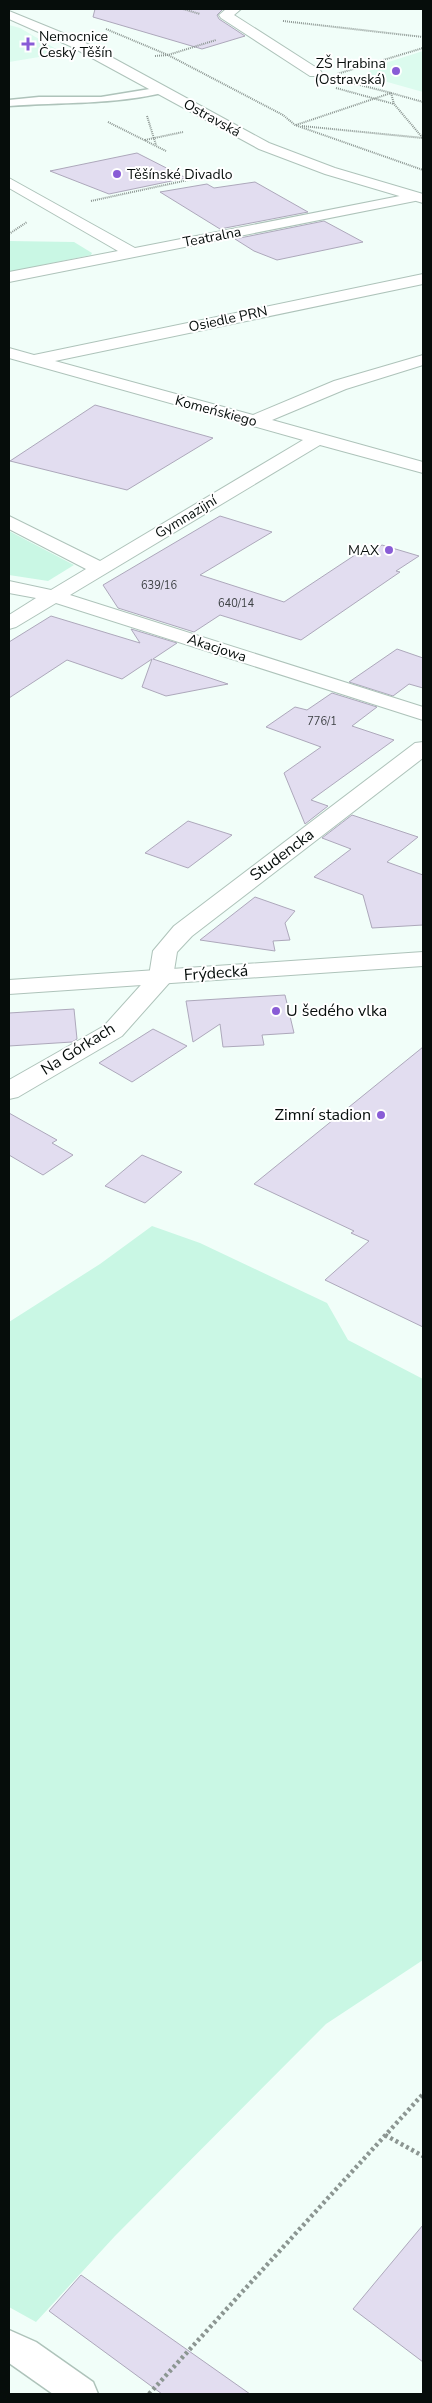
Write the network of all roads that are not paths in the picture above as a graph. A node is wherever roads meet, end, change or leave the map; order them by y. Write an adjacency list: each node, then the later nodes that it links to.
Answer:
1 (215, 10): 2 (street)
2 (233, 10): 4 (street)
3 (9, 15): 5 (street, Ostravská)
4 (315, 73)
5 (162, 90): 7 (lane); 10 (street, Ostravská)
6 (9, 92): 7 (lane)
7 (26, 101): 8 (lane)
8 (9, 103)
9 (9, 182): 11 (street)
10 (419, 198): 11 (street, Teatralna)
11 (133, 253): 12 (street, Teatralna)
12 (9, 277)
13 (423, 279): 15 (street, Osiedle PRN)
14 (9, 353): 15 (street, Komeńskiego)
15 (34, 360): 17 (street, Komeńskiego)
16 (423, 360): 17 (street)
17 (255, 421): 18 (street, Komeńskiego)
18 (319, 438): 19 (street, Komeńskiego); 21 (street, Gymnazijní)
19 (423, 468)
20 (9, 522): 21 (street)
21 (98, 568): 23 (street, Gymnazijní)
22 (9, 587): 23 (street, Akacjowa)
23 (53, 596): 24 (street, Gymnazijní); 25 (street, Akacjowa)
24 (9, 623)
25 (423, 714)
26 (423, 748): 28 (street, Studencka)
27 (423, 959): 28 (street, Frýdecká)
28 (161, 977): 29 (street, Frýdecká); 30 (street, Na Górkach)
29 (9, 987)
30 (9, 1091)
31 (9, 2346): 32 (lane)
32 (81, 2394)

